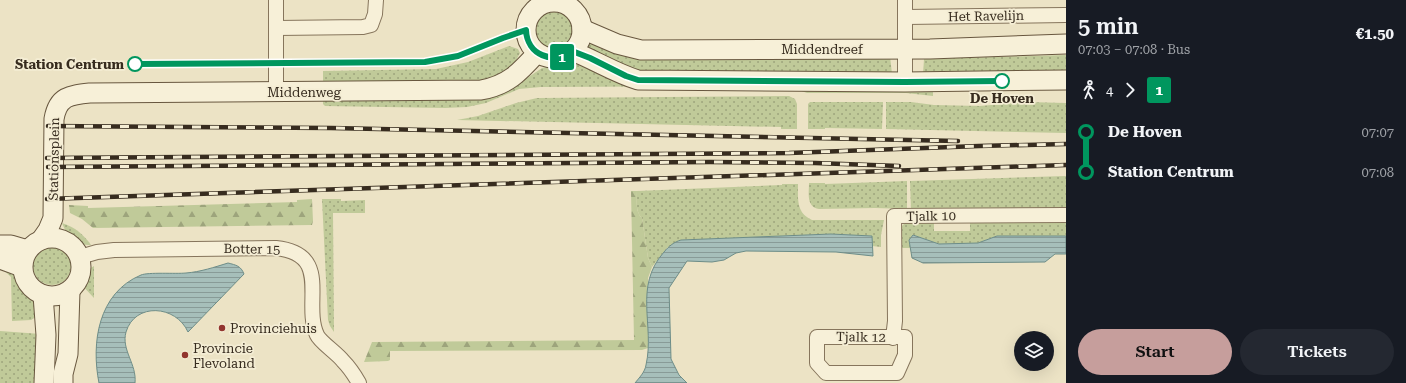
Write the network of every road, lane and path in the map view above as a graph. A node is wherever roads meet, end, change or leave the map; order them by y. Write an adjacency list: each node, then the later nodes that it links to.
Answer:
1 (276, 0): 8 (street)
2 (376, 0): 8 (street)
3 (905, 0): 7 (street)
4 (561, 1): 5 (main road); 12 (main road)
5 (579, 14): 10 (main road, Middendreef); 11 (main road)
6 (1066, 15): 7 (street, Het Ravelijn)
7 (906, 17): 10 (street)
8 (276, 28): 15 (street)
9 (1066, 44): 10 (main road, Middendreef)
10 (906, 49): 14 (street)
11 (572, 51): 12 (main road); 14 (main road)
12 (537, 53): 15 (main road, Middenweg)
13 (1066, 80): 14 (main road)
14 (905, 82)
15 (276, 92): 16 (main road, Middenweg)
16 (61, 102): 18 (main road, Stationsplein)
17 (1066, 215): 26 (street, Tjalk 10)
18 (53, 218): 19 (main road, Stationsplein); 21 (main road, Stationsplein)
19 (62, 239): 21 (main road); 22 (main road)
20 (0, 246): 21 (main road)
21 (30, 252): 23 (main road); 25 (main road)
22 (80, 257): 24 (main road); 29 (street, Botter 15)
23 (0, 259)
24 (70, 291): 25 (main road); 28 (main road)
25 (43, 295): 27 (main road)
26 (899, 338): 26 (street, Tjalk 12)
27 (44, 383)
28 (63, 383)
29 (359, 383)

